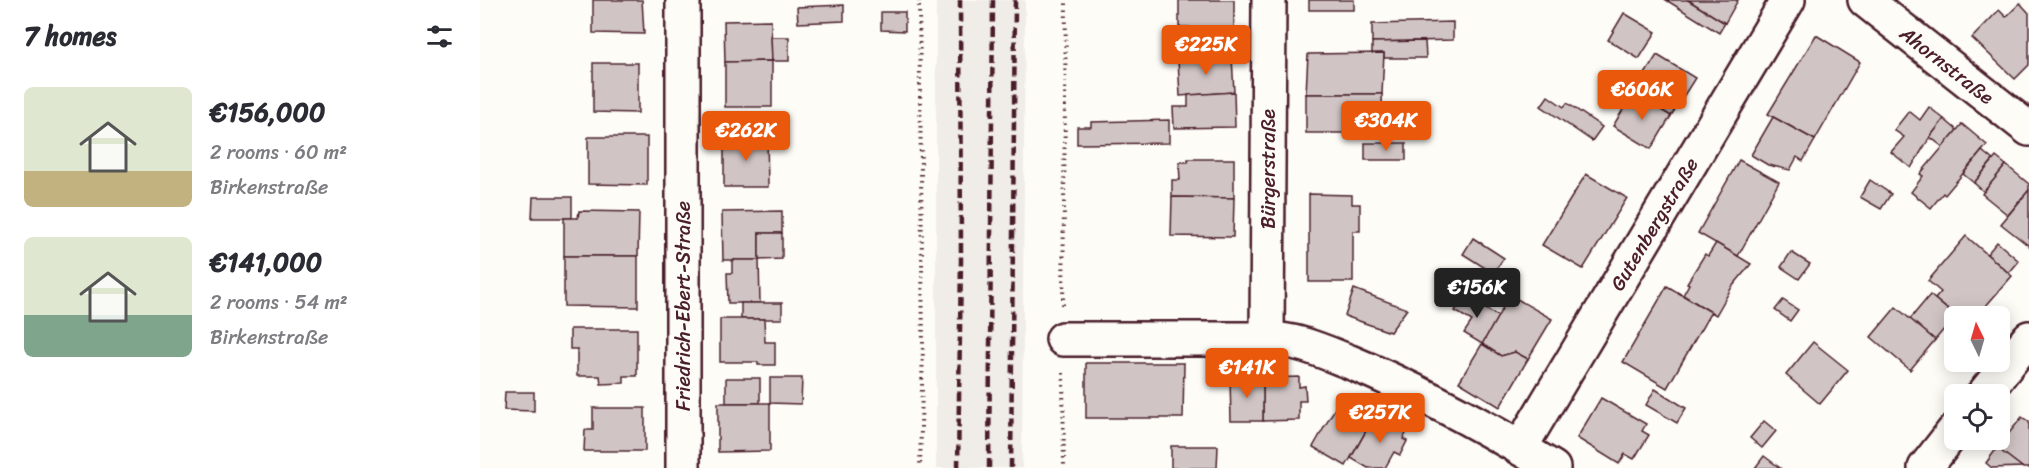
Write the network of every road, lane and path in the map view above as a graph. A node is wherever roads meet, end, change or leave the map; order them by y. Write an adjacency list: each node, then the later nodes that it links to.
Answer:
1 (682, 0): 14 (street, Friedrich-Ebert-Straße)
2 (919, 0): 15 (path)
3 (1066, 0): 9 (path)
4 (1269, 0): 10 (street, Bürgerstraße)
5 (1788, 0): 13 (street, Gutenbergstraße)
6 (1865, 0): 7 (street, Ahornstraße)
7 (2029, 129)
8 (2029, 338): 11 (street)
9 (1063, 339): 10 (street); 16 (path)
10 (1267, 339): 13 (street)
11 (1992, 384)
12 (1944, 444): 18 (street)
13 (1520, 448): 17 (street)
14 (683, 468)
15 (920, 468)
16 (1064, 468)
17 (1553, 468)
18 (1925, 468)

